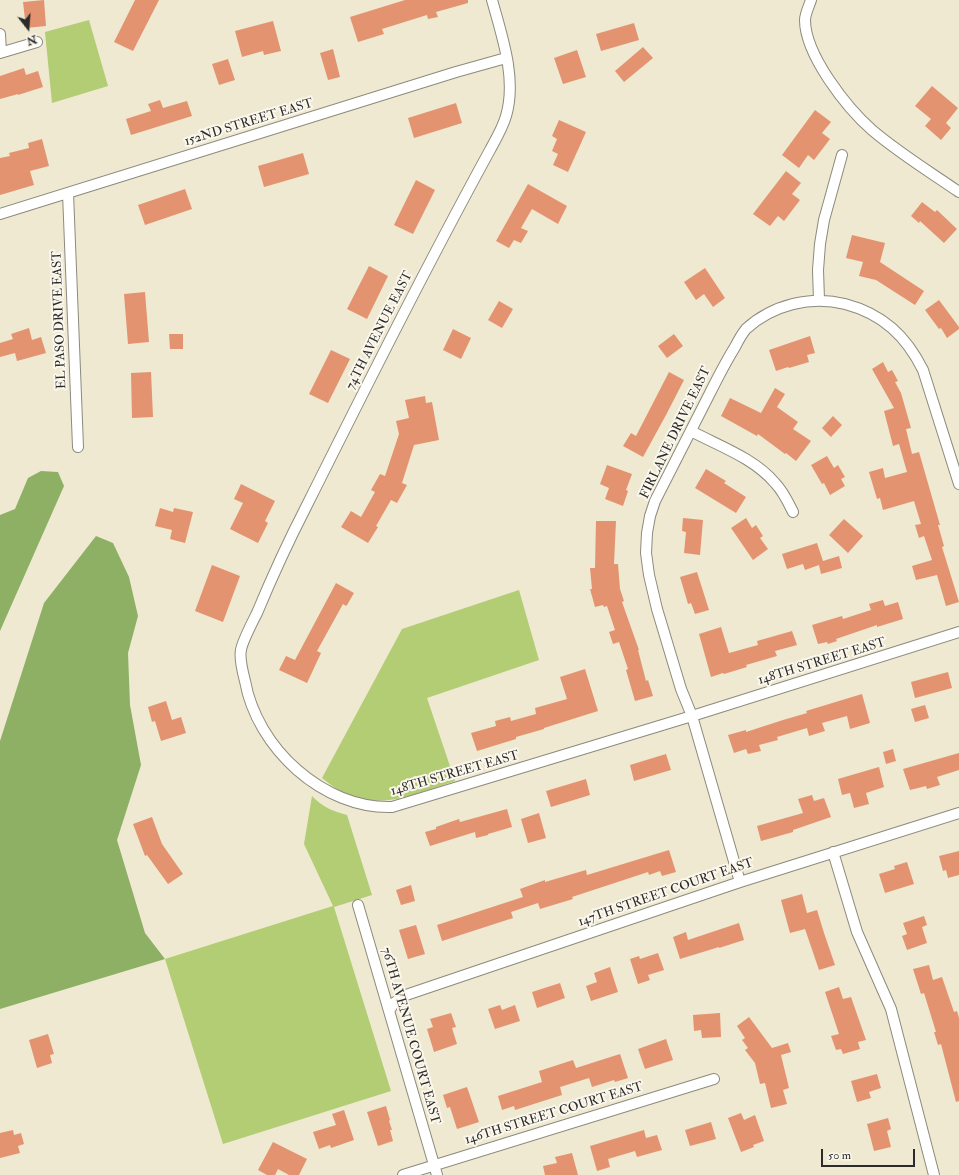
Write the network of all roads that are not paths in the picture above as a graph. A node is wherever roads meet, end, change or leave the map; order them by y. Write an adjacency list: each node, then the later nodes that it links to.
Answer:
1 (492, 0): 6 (street, 74TH AVENUE EAST)
2 (811, 0): 8 (street)
3 (0, 34): 5 (street)
4 (37, 42): 5 (street)
5 (1, 52)
6 (506, 58): 9 (street, 152ND STREET EAST); 17 (street, 74TH AVENUE EAST)
7 (842, 155): 11 (street)
8 (959, 192)
9 (68, 193): 10 (street, 152ND STREET EAST); 13 (street, EL PASO DRIVE EAST)
10 (0, 214)
11 (819, 300): 12 (street, FIRLANE DRIVE EAST); 14 (street, FIRLANE DRIVE EAST)
12 (691, 431): 15 (street); 18 (street, FIRLANE DRIVE EAST)
13 (78, 447)
14 (959, 484)
15 (793, 512)
16 (959, 632): 18 (street, 148TH STREET EAST)
17 (243, 670): 18 (street, 148TH STREET EAST)
18 (690, 712): 21 (street, FIRLANE DRIVE EAST)
19 (959, 813): 20 (street, 147TH STREET COURT EAST)
20 (833, 852): 21 (street, 147TH STREET COURT EAST); 28 (street)
21 (740, 882): 23 (street, 147TH STREET COURT EAST)
22 (358, 905): 23 (street, 76TH AVENUE COURT EAST)
23 (389, 1011): 25 (street, 76TH AVENUE COURT EAST)
24 (714, 1079): 25 (street, 146TH STREET COURT EAST)
25 (434, 1165): 26 (street, 146TH STREET COURT EAST); 27 (street, 76TH AVENUE COURT EAST)
26 (403, 1175)
27 (437, 1175)
28 (934, 1175)

